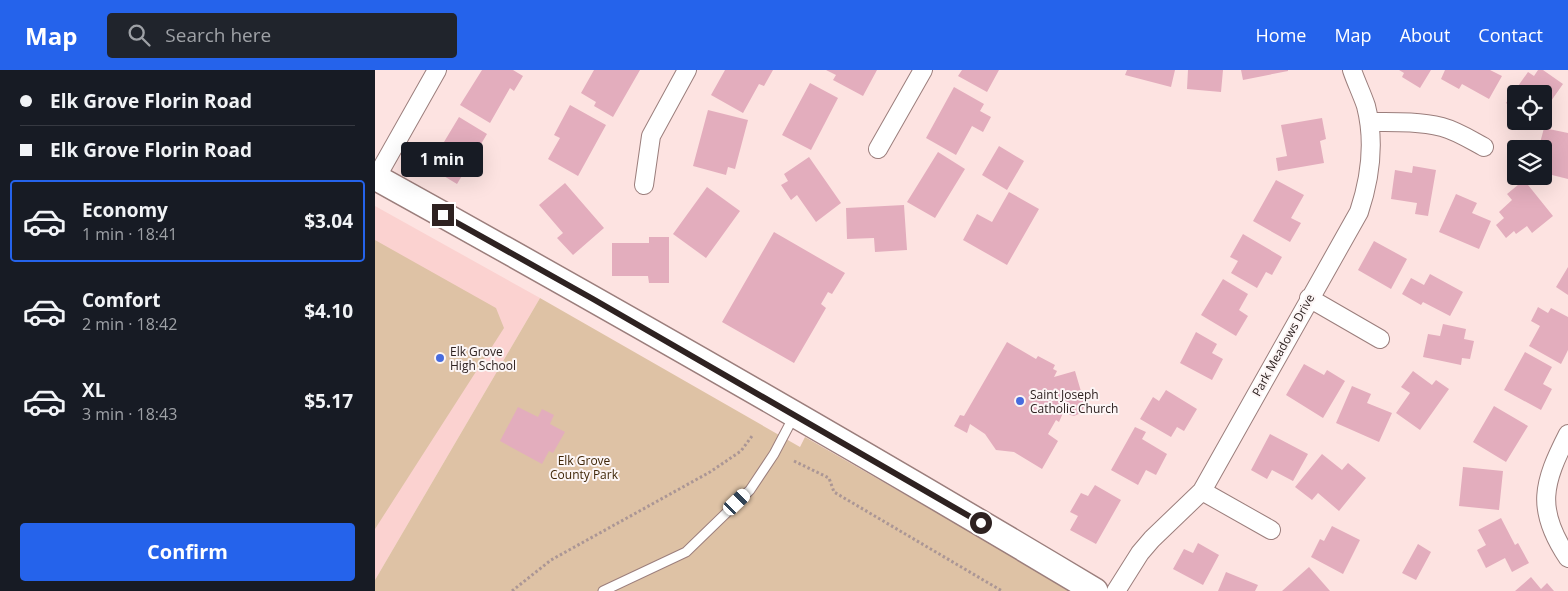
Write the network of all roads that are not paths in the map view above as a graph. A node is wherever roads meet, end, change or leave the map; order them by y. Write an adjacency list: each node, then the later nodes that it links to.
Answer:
1 (437, 70): 8 (street)
2 (687, 70): 9 (street)
3 (923, 70): 7 (street)
4 (1352, 70): 5 (street, Park Meadows Drive)
5 (1369, 122): 6 (street); 10 (street, Park Meadows Drive)
6 (1484, 147)
7 (877, 149)
8 (375, 177): 12 (main road)
9 (644, 185)
10 (1309, 298): 11 (street); 14 (street, Park Meadows Drive)
11 (1380, 339)
12 (794, 416): 17 (lane); 18 (main road)
13 (1568, 434): 16 (street)
14 (1202, 491): 15 (street); 19 (street, Park Meadows Drive)
15 (1271, 530)
16 (1568, 558)
17 (603, 591)
18 (1095, 591)
19 (1116, 591)

